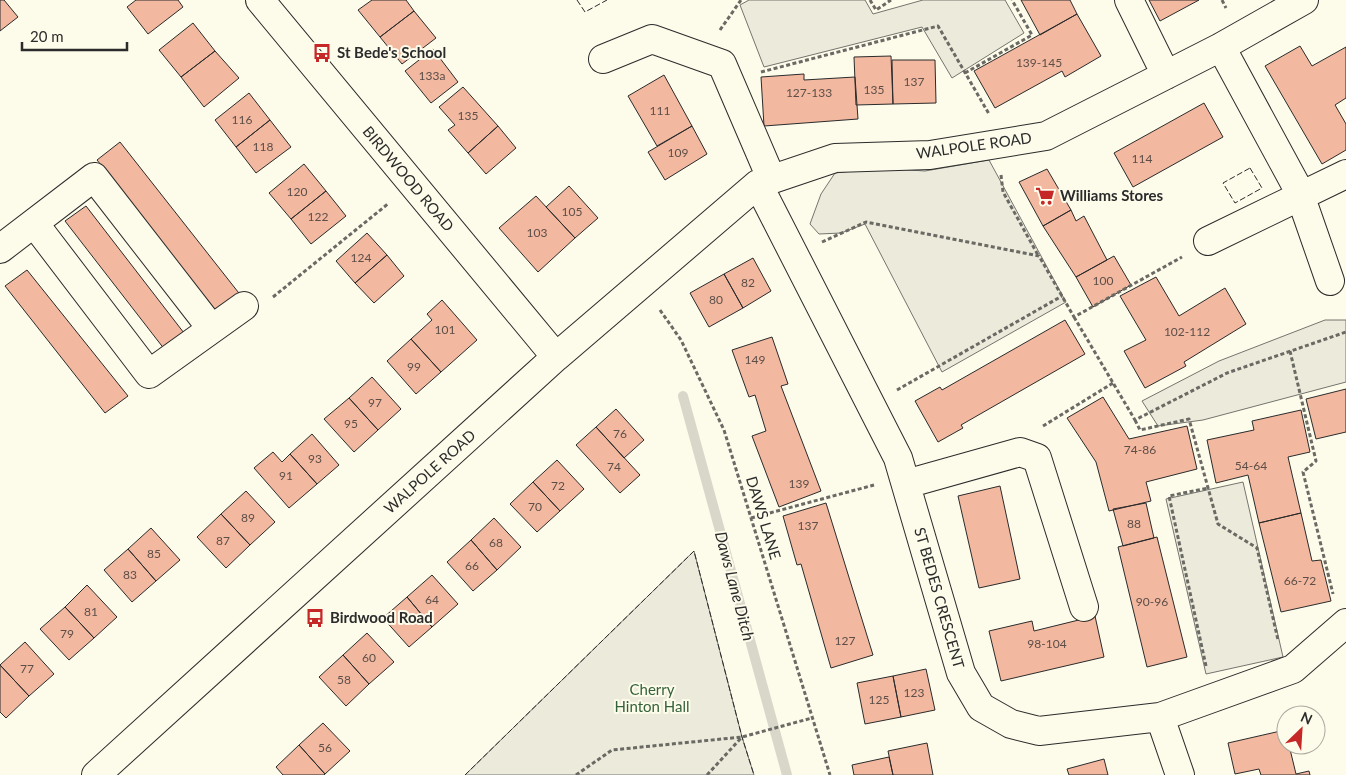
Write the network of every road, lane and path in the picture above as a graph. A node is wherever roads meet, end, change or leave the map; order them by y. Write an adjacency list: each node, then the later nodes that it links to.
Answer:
1 (260, 0): 15 (street, BIRDWOOD ROAD)
2 (870, 0): 3 (path)
3 (891, 0)
4 (1012, 0): 10 (path)
5 (1129, 0): 11 (street)
6 (1304, 0): 7 (street, WALPOLE ROAD)
7 (1221, 47): 11 (street, WALPOLE ROAD); 16 (street)
8 (604, 59): 9 (street)
9 (725, 72): 10 (path); 14 (street)
10 (965, 73): 12 (path)
11 (1166, 75): 12 (street, WALPOLE ROAD)
12 (1001, 143): 14 (street, WALPOLE ROAD); 21 (path)
13 (1346, 174): 16 (street)
14 (764, 181): 20 (street, ST BEDES CRESCENT); 23 (street, WALPOLE ROAD)
15 (412, 184): 25 (path); 30 (street, BIRDWOOD ROAD)
16 (1301, 196): 18 (street); 22 (street)
17 (34, 223): 19 (street); 27 (street); 27 (street)
18 (1208, 241): 26 (path)
19 (0, 248)
20 (794, 255): 21 (path); 32 (street, ST BEDES CRESCENT)
21 (1039, 256): 24 (path)
22 (1330, 281)
23 (640, 284): 30 (street, WALPOLE ROAD); 37 (path, DAWS LANE)
24 (1062, 296): 26 (path); 32 (path)
25 (256, 304): 27 (street)
26 (1074, 317): 31 (path)
27 (212, 329)
28 (1346, 332): 29 (path)
29 (1290, 351): 33 (path); 39 (path)
30 (556, 358): 45 (street, WALPOLE ROAD)
31 (1113, 383): 33 (path); 34 (path)
32 (871, 404): 35 (street, ST BEDES CRESCENT)
33 (1135, 420): 36 (path)
34 (1020, 452): 35 (street); 38 (street)
35 (905, 480): 37 (path); 42 (street, ST BEDES CRESCENT)
36 (1208, 488): 40 (path); 41 (path)
37 (751, 518): 43 (path, DAWS LANE)
38 (1084, 607)
39 (1344, 625): 40 (street, ST BEDES CRESCENT)
40 (1285, 672): 41 (street, ST BEDES CRESCENT)
41 (1213, 697): 42 (street, ST BEDES CRESCENT)
42 (1160, 716): 49 (street)
43 (812, 718): 44 (path); 48 (path, DAWS LANE)
44 (742, 737): 46 (path); 47 (path)
45 (96, 775)
46 (576, 775)
47 (707, 775)
48 (830, 775)
49 (1180, 775)

